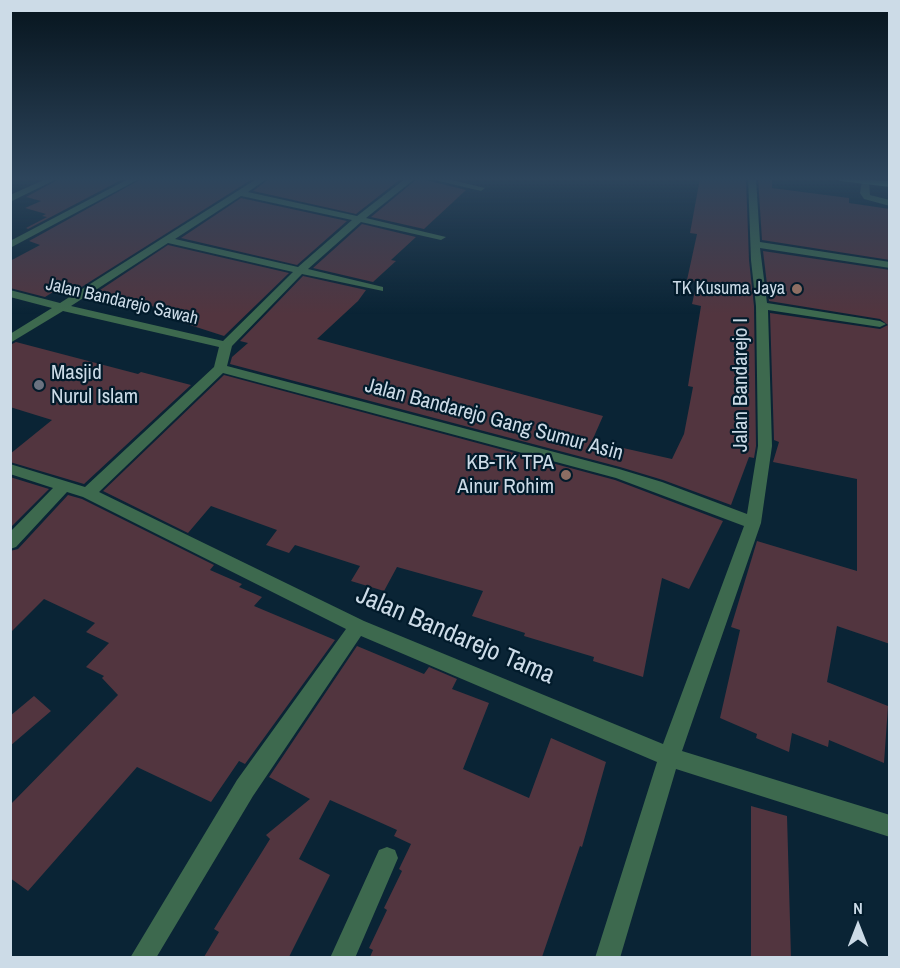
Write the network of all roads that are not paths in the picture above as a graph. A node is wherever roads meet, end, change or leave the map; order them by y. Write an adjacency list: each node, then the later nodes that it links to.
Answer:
1 (51, 223): 9 (street)
2 (192, 223): 7 (street)
3 (354, 223): 11 (street)
4 (382, 223): 6 (street)
5 (755, 223): 8 (street, Jalan Bandarejo I)
6 (441, 237)
7 (167, 240): 11 (street); 15 (street)
8 (756, 244): 10 (street); 14 (street, Jalan Bandarejo I)
9 (10, 245)
10 (890, 264)
11 (299, 272): 12 (street); 18 (street)
12 (379, 289)
13 (10, 293): 15 (street, Jalan Bandarejo Sawah)
14 (762, 306): 16 (street); 23 (street, Jalan Bandarejo I)
15 (63, 308): 17 (street); 18 (street, Jalan Bandarejo Sawah)
16 (880, 324)
17 (10, 340)
18 (226, 345): 19 (street)
19 (220, 369): 22 (street); 23 (street, Jalan Bandarejo Gang Sumur Asin)
20 (10, 468): 21 (street, Jalan Bandarejo Tama)
21 (64, 486): 22 (street, Jalan Bandarejo Tama); 24 (street)
22 (88, 493): 25 (street, Jalan Bandarejo Tama)
23 (753, 523): 26 (street, Jalan Bandarejo I)
24 (10, 543)
25 (358, 626): 26 (street, Jalan Bandarejo Tama); 29 (street)
26 (669, 757): 27 (street, Jalan Bandarejo Tama); 31 (street, Jalan Bandarejo I)
27 (890, 826)
28 (387, 858): 30 (street)
29 (142, 957)
30 (342, 957)
31 (607, 957)

